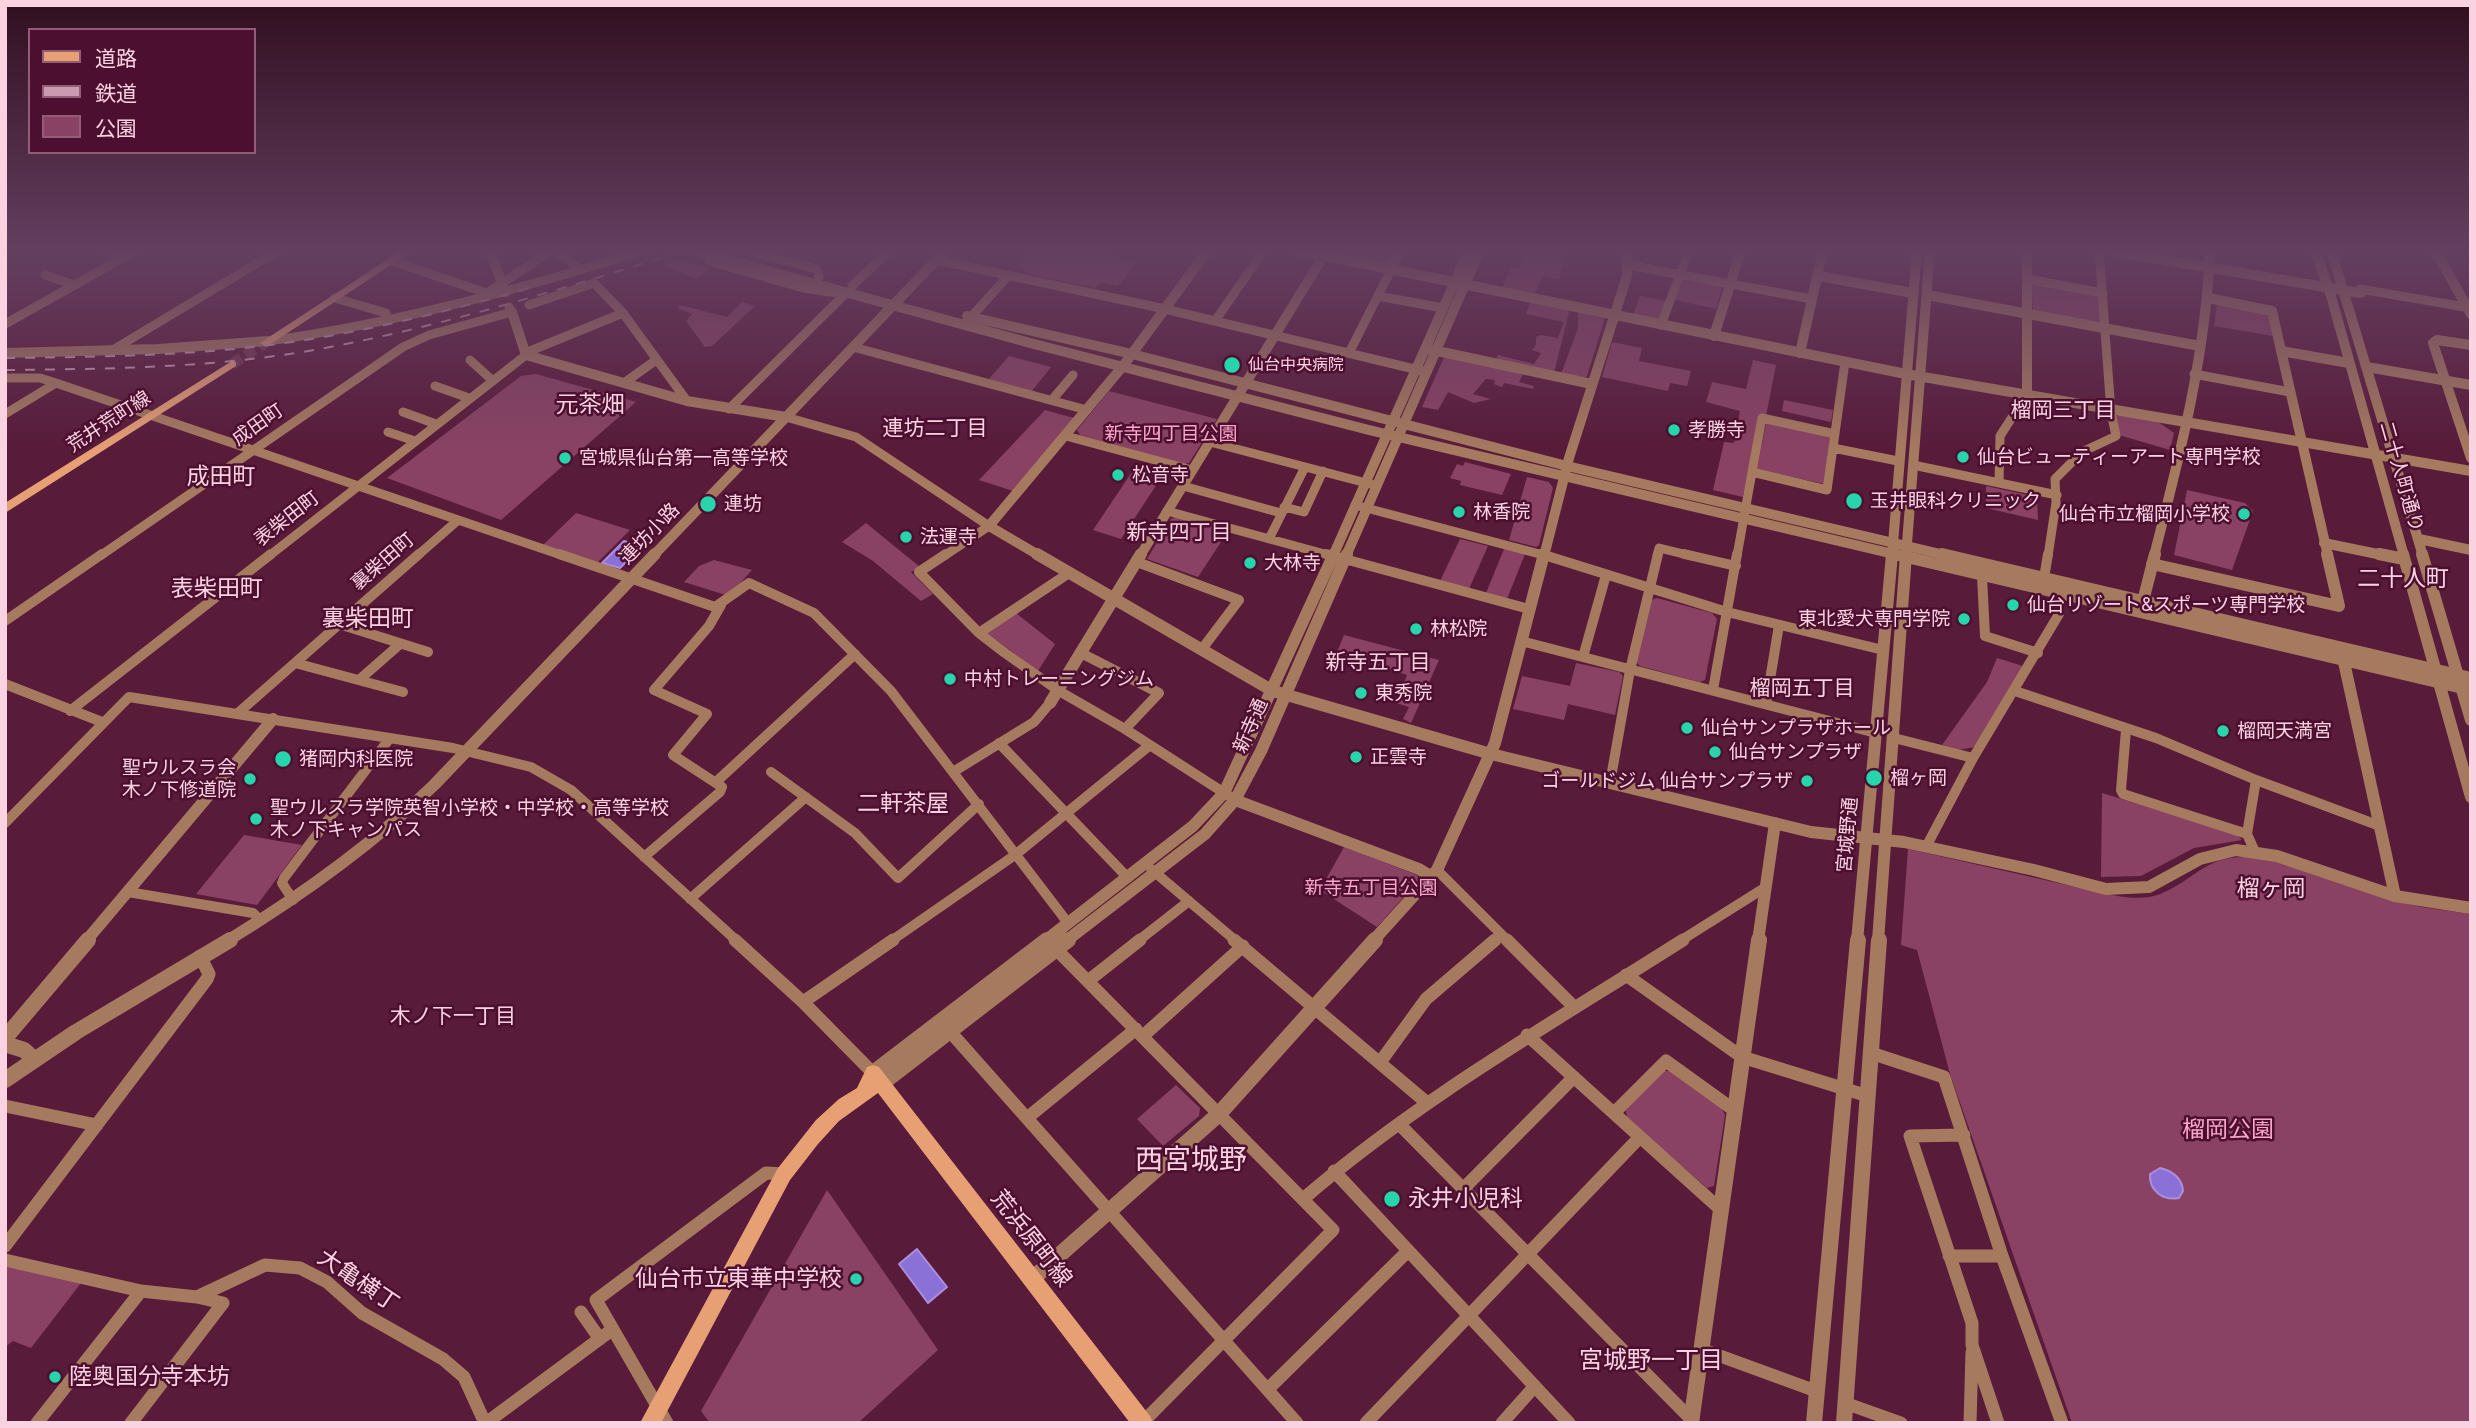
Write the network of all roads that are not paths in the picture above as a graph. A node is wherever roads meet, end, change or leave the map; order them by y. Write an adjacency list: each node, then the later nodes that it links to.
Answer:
1 (168, 317): 43 (street)
2 (306, 317): 38 (main road)
3 (410, 317): 38 (street)
4 (468, 317): 95 (street, 成田町)
5 (513, 317): 48 (street)
6 (615, 317): 48 (street, 表柴田町)
7 (626, 317): 51 (street)
8 (821, 317): 78 (street)
9 (882, 317): 41 (street, 連坊小路)
10 (948, 317): 55 (street)
11 (971, 317): 49 (street)
12 (1159, 317): 49 (street)
13 (1197, 317): 33 (street)
14 (1218, 317): 33 (street)
15 (1287, 317): 36 (street)
16 (1367, 317): 46 (street)
17 (1440, 317): 42 (street, 新寺通)
18 (1445, 317): 42 (street, 新寺通)
19 (1613, 317): 68 (street)
20 (1622, 317): 34 (street)
21 (1664, 317): 34 (street)
22 (1720, 317): 37 (street)
23 (1808, 317): 47 (street)
24 (1911, 317): 58 (street, 宮城野通)
25 (1925, 317): 59 (street, 宮城野通)
26 (2027, 317): 72 (street)
27 (2042, 317): 35 (street)
28 (2104, 317): 35 (street)
29 (2205, 317): 40 (street)
30 (2273, 317): 44 (street)
31 (2336, 317): 53 (street, 二十人町通り)
32 (2353, 317): 56 (street, 二十人町通り)
33 (1215, 321): 36 (street)
34 (1661, 325): 37 (street)
35 (2105, 328): 40 (street); 77 (street)
36 (1275, 336): 46 (street); 67 (street)
37 (1714, 336): 47 (street)
38 (266, 342): 43 (street)
39 (2471, 345): 64 (street)
40 (2200, 346): 60 (street)
41 (853, 348): 75 (street); 83 (street, 連坊小路)
42 (1431, 349): 57 (street, 新寺通); 68 (street)
43 (111, 351): 45 (street)
44 (2281, 351): 53 (street); 71 (street)
45 (5, 353)
46 (1349, 353): 57 (street)
47 (1800, 353): 52 (street)
48 (525, 354): 63 (street, 表柴田町); 66 (street)
49 (1132, 354): 55 (street); 67 (street)
50 (470, 360): 63 (street)
51 (656, 360): 66 (street); 76 (street)
52 (1845, 362): 58 (street); 88 (street)
53 (2349, 363): 96 (street, 二十人町通り)
54 (232, 364): 82 (main road, 荒井荒町線)
55 (1123, 366): 73 (street); 79 (street)
56 (2367, 367): 64 (street); 97 (street, 二十人町通り)
57 (1421, 371): 85 (street, 新寺通)
58 (1906, 374): 59 (street); 99 (street, 宮城野通)
59 (1919, 374): 72 (street); 100 (street, 宮城野通)
60 (2194, 374): 71 (street); 84 (street)
61 (1073, 375): 75 (street)
62 (5, 378): 65 (street)
63 (493, 380): 74 (street, 表柴田町)
64 (2445, 380): 69 (street); 98 (street)
65 (56, 383): 81 (street); 82 (street)
66 (624, 383): 76 (street)
67 (1246, 383): 73 (street); 85 (street)
68 (1592, 384): 105 (street)
69 (2471, 385)
70 (435, 386): 74 (street)
71 (2290, 392): 93 (street)
72 (2027, 394): 77 (street); 107 (street)
73 (1237, 397): 89 (street); 92 (street)
74 (470, 398): 86 (street, 表柴田町)
75 (1052, 400): 79 (street)
76 (687, 401): 78 (street)
77 (2111, 408): 84 (street); 111 (street)
78 (729, 409): 83 (street)
79 (1087, 410): 90 (street)
80 (404, 412): 86 (street)
81 (5, 414)
82 (150, 416): 95 (street); 114 (main road, 荒井荒町線)
83 (786, 417): 119 (street); 135 (street, 連坊小路)
84 (2188, 422): 93 (street); 129 (street)
85 (1398, 423): 89 (street, 新寺通); 105 (street)
86 (436, 424): 91 (street, 表柴田町)
87 (388, 432): 91 (street)
88 (1835, 434): 94 (street); 106 (street)
89 (1393, 435): 105 (street); 108 (street, 新寺通)
90 (1066, 436): 102 (street); 119 (street)
91 (415, 441): 109 (street, 表柴田町)
92 (1210, 442): 101 (street); 102 (street)
93 (2301, 442): 96 (street); 122 (street)
94 (1833, 447): 99 (street); 106 (street)
95 (251, 451): 109 (street); 143 (street, 成田町)
96 (2375, 455): 97 (street); 127 (street, 二十人町通り)
97 (2395, 458): 104 (street); 121 (street, 二十人町通り)
98 (2471, 458)
99 (1898, 461): 124 (street, 宮城野通)
100 (1913, 465): 107 (street); 124 (street, 宮城野通)
101 (1305, 467): 103 (street); 115 (street)
102 (1192, 470): 110 (street)
103 (1323, 471): 108 (street); 115 (street)
104 (2471, 471)
105 (1565, 472): 113 (street); 117 (street); 125 (street)
106 (1752, 472): 113 (street)
107 (1999, 483): 111 (street)
108 (1371, 484): 112 (street, 新寺通)
109 (357, 486): 118 (street); 173 (street, 表柴田町)
110 (1183, 486): 115 (street); 116 (street)
111 (2057, 495): 134 (street)
112 (1361, 506): 125 (street); 126 (street, 新寺通)
113 (1746, 508): 117 (street); 124 (street)
114 (5, 509)
115 (1283, 510): 120 (street)
116 (1167, 511): 120 (street); 128 (street)
117 (1744, 520): 124 (street); 130 (street)
118 (457, 521): 135 (street); 144 (street, 裏柴田町)
119 (989, 526): 131 (street); 146 (street)
120 (1269, 538): 126 (street)
121 (2419, 539): 123 (street); 160 (street, 二十人町通り)
122 (2324, 543): 127 (street); 129 (street)
123 (2471, 550)
124 (1899, 551): 133 (street); 134 (street); 150 (street, 宮城野通); 182 (street, 宮城野通)
125 (1543, 555): 132 (street); 141 (street)
126 (1338, 558): 141 (street); 170 (street, 新寺通)
127 (2404, 559): 159 (street, 二十人町通り)
128 (1137, 562): 138 (street); 149 (street)
129 (2152, 564): 140 (street)
130 (1735, 566): 136 (street); 142 (street)
131 (1069, 573): 138 (street); 146 (street)
132 (1606, 575): 136 (street); 155 (street)
133 (1982, 576): 137 (street); 153 (street)
134 (2044, 578): 140 (street)
135 (630, 580): 139 (street); 185 (street, 連坊小路)
136 (1649, 588): 142 (street); 158 (street)
137 (2059, 594): 140 (street); 153 (street)
138 (1114, 600): 149 (street); 152 (street)
139 (721, 604): 154 (street); 191 (street)
140 (2141, 607): 156 (street); 159 (street)
141 (1529, 608): 147 (street)
142 (1727, 612): 145 (street); 166 (street)
143 (5, 621)
144 (339, 624): 148 (street); 157 (street, 裏柴田町)
145 (1779, 625): 150 (street); 172 (street)
146 (979, 633): 167 (street)
147 (1521, 641): 155 (street); 186 (street)
148 (400, 644): 151 (street); 162 (street)
149 (1202, 649): 170 (street)
150 (1883, 650): 180 (street, 宮城野通)
151 (428, 652)
152 (1081, 653): 167 (street); 178 (street)
153 (2038, 653): 168 (street)
154 (855, 654): 189 (street); 191 (street)
155 (1583, 657): 158 (street)
156 (2344, 662): 164 (street); 200 (street)
157 (295, 663): 162 (street); 174 (street, 裏柴田町)
158 (1630, 670): 166 (street); 192 (street)
159 (2436, 670): 160 (street); 164 (street, 二十人町通り)
160 (2457, 675): 161 (street); 165 (street, 二十人町通り)
161 (2471, 678)
162 (359, 680): 169 (street)
163 (5, 684): 173 (street)
164 (2440, 684): 165 (street); 195 (street, 二十人町通り)
165 (2466, 689): 176 (street, 二十人町通り)
166 (1713, 690): 172 (street)
167 (1059, 691): 171 (street); 178 (street)
168 (2015, 691): 179 (street); 187 (street)
169 (403, 692)
170 (1279, 693): 186 (street); 193 (street, 新寺通)
171 (1051, 703): 183 (street)
172 (1766, 704): 180 (street)
173 (70, 711): 177 (street)
174 (238, 713): 175 (street); 177 (street)
175 (274, 719): 181 (street); 212 (street)
176 (2471, 720)
177 (102, 722): 198 (street)
178 (1125, 729): 184 (street)
179 (2126, 730): 190 (street); 201 (street)
180 (1876, 733): 202 (street, 宮城野通)
181 (390, 738): 185 (street); 215 (street)
182 (1894, 738): 187 (street); 203 (street, 宮城野通)
183 (999, 743): 189 (street); 197 (street)
184 (1150, 745): 193 (street); 197 (street)
185 (466, 751): 207 (street); 215 (street, 連坊小路)
186 (1491, 754): 192 (street); 209 (street)
187 (1973, 758): 204 (street)
188 (771, 772): 194 (street)
189 (953, 772): 196 (street)
190 (2256, 780): 200 (street); 201 (street)
191 (716, 782): 207 (street)
192 (1610, 783): 199 (street)
193 (1230, 796): 208 (street, 新寺通); 209 (street)
194 (806, 797): 196 (street); 214 (street)
195 (2471, 797)
196 (979, 804): 206 (street)
197 (1067, 812): 206 (street); 210 (street)
198 (5, 823)
199 (1775, 823): 202 (street); 211 (street)
200 (2380, 826): 213 (street)
201 (2247, 834): 205 (street)
202 (1867, 839): 203 (street); 241 (street, 宮城野通)
203 (1886, 840): 204 (street); 234 (street, 宮城野通)
204 (1926, 847): 205 (street)
205 (2255, 852): 213 (street)
206 (1015, 855): 219 (street); 226 (street)
207 (644, 857): 214 (street)
208 (1150, 869): 210 (street, 新寺通); 216 (street); 221 (street, 新寺通)
209 (1435, 874): 220 (street); 228 (street)
210 (1128, 878): 219 (street, 新寺通)
211 (1766, 887): 224 (street); 235 (street)
212 (128, 892): 218 (street); 232 (street)
213 (2395, 896): 217 (street)
214 (690, 899): 226 (street)
215 (293, 900): 218 (street, 連坊小路)
216 (1189, 901): 222 (street); 225 (street)
217 (2471, 908)
218 (260, 920): 223 (street, 連坊小路)
219 (1068, 923): 221 (street, 新寺通)
220 (1501, 934): 227 (street); 237 (street)
221 (1052, 945): 225 (street); 229 (street, 新寺通)
222 (1243, 946): 228 (street); 230 (street)
223 (200, 956): 236 (street, 連坊小路); 250 (street)
224 (1626, 975): 227 (street); 235 (street)
225 (1088, 981): 230 (street)
226 (803, 1002): 239 (street)
227 (1573, 1006): 231 (street)
228 (1316, 1009): 237 (street); 247 (street)
229 (945, 1026): 239 (street, 新寺通); 248 (street)
230 (1139, 1032): 247 (street); 248 (street)
231 (1527, 1035): 238 (street); 243 (street)
232 (5, 1038)
233 (5, 1044): 236 (street)
234 (1871, 1053): 242 (street, 宮城野通); 251 (street)
235 (1742, 1057): 241 (street); 245 (street)
236 (34, 1059): 240 (street, 連坊小路)
237 (1381, 1061): 243 (street)
238 (1574, 1077): 246 (street); 255 (street)
239 (877, 1079): 254 (main road); 265 (main road, 荒浜原町線)
240 (5, 1080)
241 (1845, 1089): 242 (street); 277 (street, 宮城野通)
242 (1868, 1096): 278 (street, 宮城野通)
243 (1426, 1102): 249 (street)
244 (5, 1106): 250 (street)
245 (1734, 1110): 246 (street); 257 (street)
246 (1614, 1113): 252 (street)
247 (1219, 1114): 256 (street); 258 (street)
248 (1027, 1118): 258 (street)
249 (1399, 1124): 253 (street); 255 (street)
250 (97, 1125): 259 (street)
251 (1964, 1135): 262 (street); 263 (street)
252 (1640, 1138): 257 (street); 261 (street)
253 (1334, 1171): 256 (street); 260 (street)
254 (784, 1174): 270 (street); 279 (main road)
255 (1464, 1188): 261 (street)
256 (1303, 1199): 272 (street)
257 (1720, 1209): 274 (street)
258 (1110, 1211): 265 (street); 272 (street)
259 (5, 1246)
260 (1408, 1251): 269 (street); 276 (street)
261 (1528, 1254): 269 (street); 280 (street)
262 (1949, 1256): 263 (street); 273 (street)
263 (2002, 1256): 294 (street)
264 (5, 1259): 266 (street)
265 (1031, 1279): 281 (main road, 荒浜原町線)
266 (141, 1292): 267 (street); 282 (street)
267 (197, 1297): 283 (street); 284 (street, 大亀横丁)
268 (580, 1312): 271 (street)
269 (1470, 1315): 275 (street); 286 (street)
270 (613, 1329): 271 (street); 279 (street)
271 (600, 1339): 284 (street)
272 (1223, 1341): 276 (street); 281 (street)
273 (1972, 1345): 292 (street); 293 (street)
274 (1701, 1349): 277 (street); 280 (street)
275 (1535, 1387): 287 (street); 288 (street)
276 (1268, 1390): 285 (street)
277 (1816, 1391): 289 (street, 宮城野通)
278 (1845, 1403): 290 (street, 宮城野通); 291 (street)
279 (659, 1417)
280 (1691, 1421)
281 (1143, 1422)
282 (37, 1423)
283 (131, 1423)
284 (485, 1423)
285 (1297, 1423)
286 (1366, 1423)
287 (1502, 1423)
288 (1569, 1423)
289 (1814, 1423)
290 (1844, 1423)
291 (1901, 1423)
292 (1970, 1423)
293 (1998, 1423)
294 (2062, 1423)

